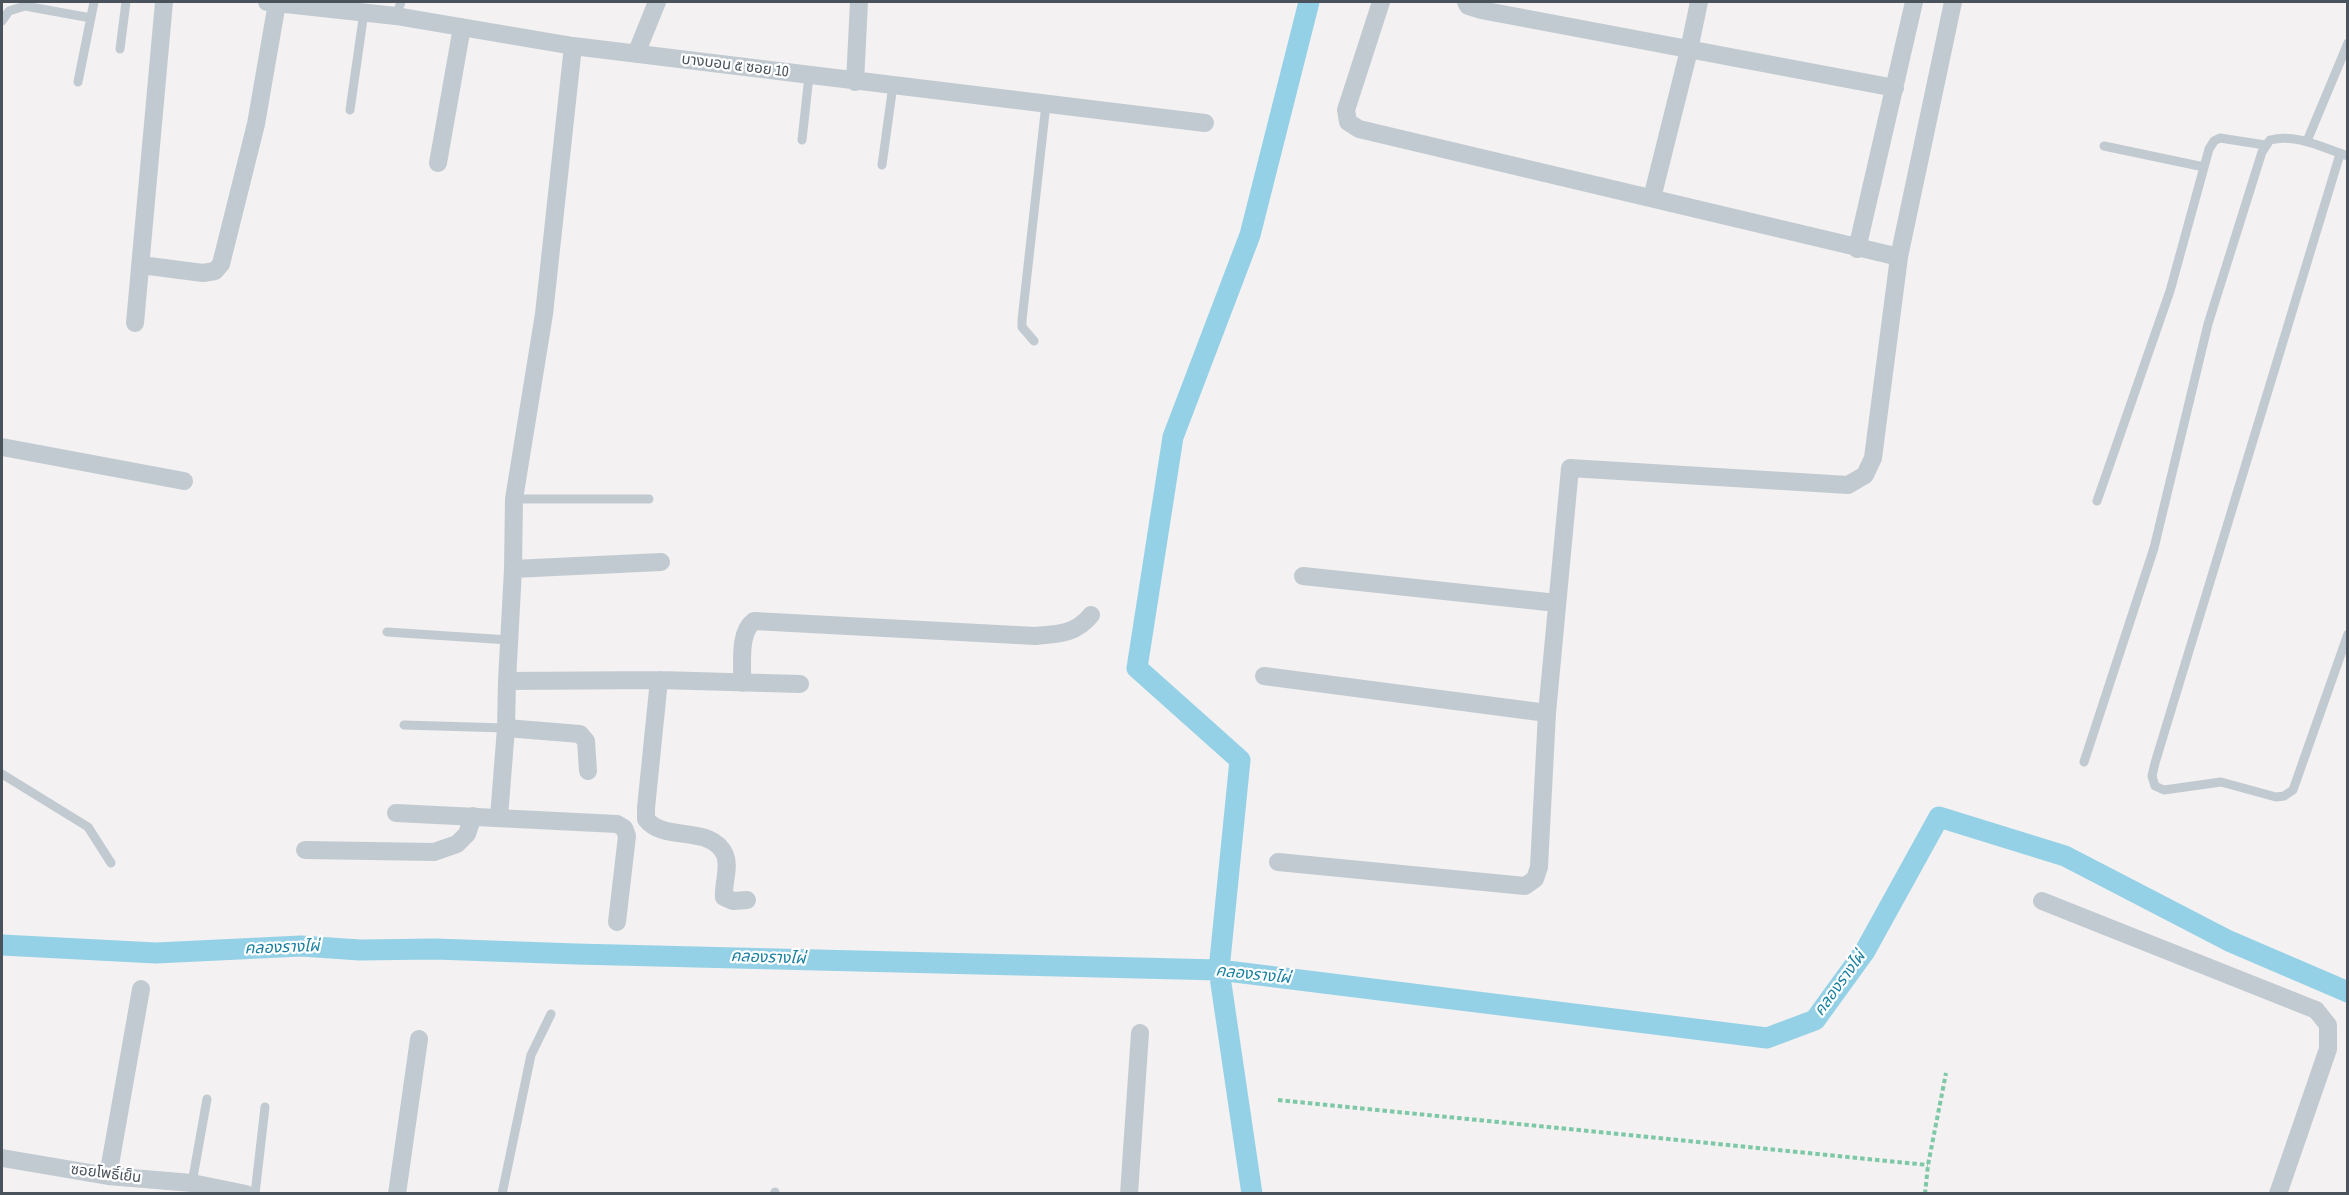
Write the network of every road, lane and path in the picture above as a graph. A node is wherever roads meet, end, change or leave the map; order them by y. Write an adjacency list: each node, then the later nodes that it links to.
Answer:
1 (94, 2): 14 (lane)
2 (126, 2): 19 (lane)
3 (164, 2): 41 (street)
4 (272, 2): 13 (street, บางบอน ๕ ซอย 10); 41 (street)
5 (657, 2): 21 (street)
6 (859, 2): 24 (street)
7 (1381, 2): 38 (street)
8 (1466, 2): 20 (street)
9 (1699, 2): 20 (street)
10 (1914, 2): 26 (street)
11 (1953, 2): 40 (street)
12 (399, 9): 13 (street, บางบอน ๕ ซอย 10); 16 (street, บางบอน ๕ ซอย 10)
13 (364, 12): 28 (lane)
14 (91, 18): 15 (lane); 23 (lane)
15 (2, 21)
16 (462, 27): 18 (street, บางบอน ๕ ซอย 10); 35 (street)
17 (2348, 43): 31 (lane)
18 (573, 46): 21 (street, บางบอน ๕ ซอย 10); 46 (street)
19 (120, 49)
20 (1689, 50): 26 (street); 38 (street)
21 (636, 54): 22 (street, บางบอน ๕ ซอย 10)
22 (809, 76): 24 (street, บางบอน ๕ ซอย 10); 30 (lane)
23 (78, 82)
24 (855, 82): 25 (street, บางบอน ๕ ซอย 10)
25 (893, 85): 27 (street, บางบอน ๕ ซอย 10); 36 (lane)
26 (1895, 87): 39 (street)
27 (1047, 105): 29 (street, บางบอน ๕ ซอย 10); 43 (lane)
28 (350, 110)
29 (1205, 123)
30 (802, 140)
31 (2307, 141): 32 (lane); 34 (lane)
32 (2265, 145): 37 (lane); 65 (lane)
33 (2104, 146): 37 (lane)
34 (2344, 155): 55 (lane)
35 (438, 163)
36 (882, 165)
37 (2204, 167): 48 (lane)
38 (1652, 198): 39 (street)
39 (1857, 249): 40 (street)
40 (1899, 257): 52 (street)
41 (141, 265): 42 (street)
42 (135, 323)
43 (1034, 341)
44 (2, 447): 45 (street)
45 (184, 481)
46 (514, 499): 47 (lane); 50 (street)
47 (649, 499)
48 (2097, 501)
49 (661, 562): 50 (street)
50 (513, 568): 56 (street)
51 (1303, 576): 52 (street)
52 (1557, 603): 62 (street)
53 (1091, 615): 60 (street)
54 (387, 632): 56 (lane)
55 (2348, 634)
56 (509, 640): 59 (street)
57 (1264, 676): 62 (street)
58 (659, 680): 59 (street); 60 (street); 74 (street)
59 (507, 681): 64 (street)
60 (742, 683): 61 (street)
61 (800, 684)
62 (1546, 713): 72 (street)
63 (404, 725): 64 (lane)
64 (506, 728): 66 (street); 70 (street)
65 (2084, 762)
66 (588, 771)
67 (2, 774): 73 (lane)
68 (396, 813): 69 (street)
69 (473, 816): 70 (street); 71 (street)
70 (499, 817): 76 (street)
71 (305, 850)
72 (1278, 862)
73 (111, 863)
74 (747, 900)
75 (2042, 901): 95 (street)
76 (617, 922)
77 (141, 989): 87 (street)
78 (551, 1014): 92 (lane)
79 (1140, 1033): 93 (street)
80 (419, 1039): 91 (street)
81 (1946, 1073): 86 (path)
82 (207, 1099): 88 (lane)
83 (1278, 1100): 86 (path)
84 (265, 1107): 90 (lane)
85 (2, 1158): 87 (street, ซอยโพธิ์เย็น)
86 (1928, 1165): 94 (path)
87 (108, 1176): 88 (street, ซอยโพธิ์เย็น)
88 (192, 1183): 89 (street, ซอยโพธิ์เย็น)
89 (246, 1194)
90 (255, 1194)
91 (397, 1194)
92 (502, 1194)
93 (1129, 1194)
94 (1925, 1194)
95 (2278, 1194)

